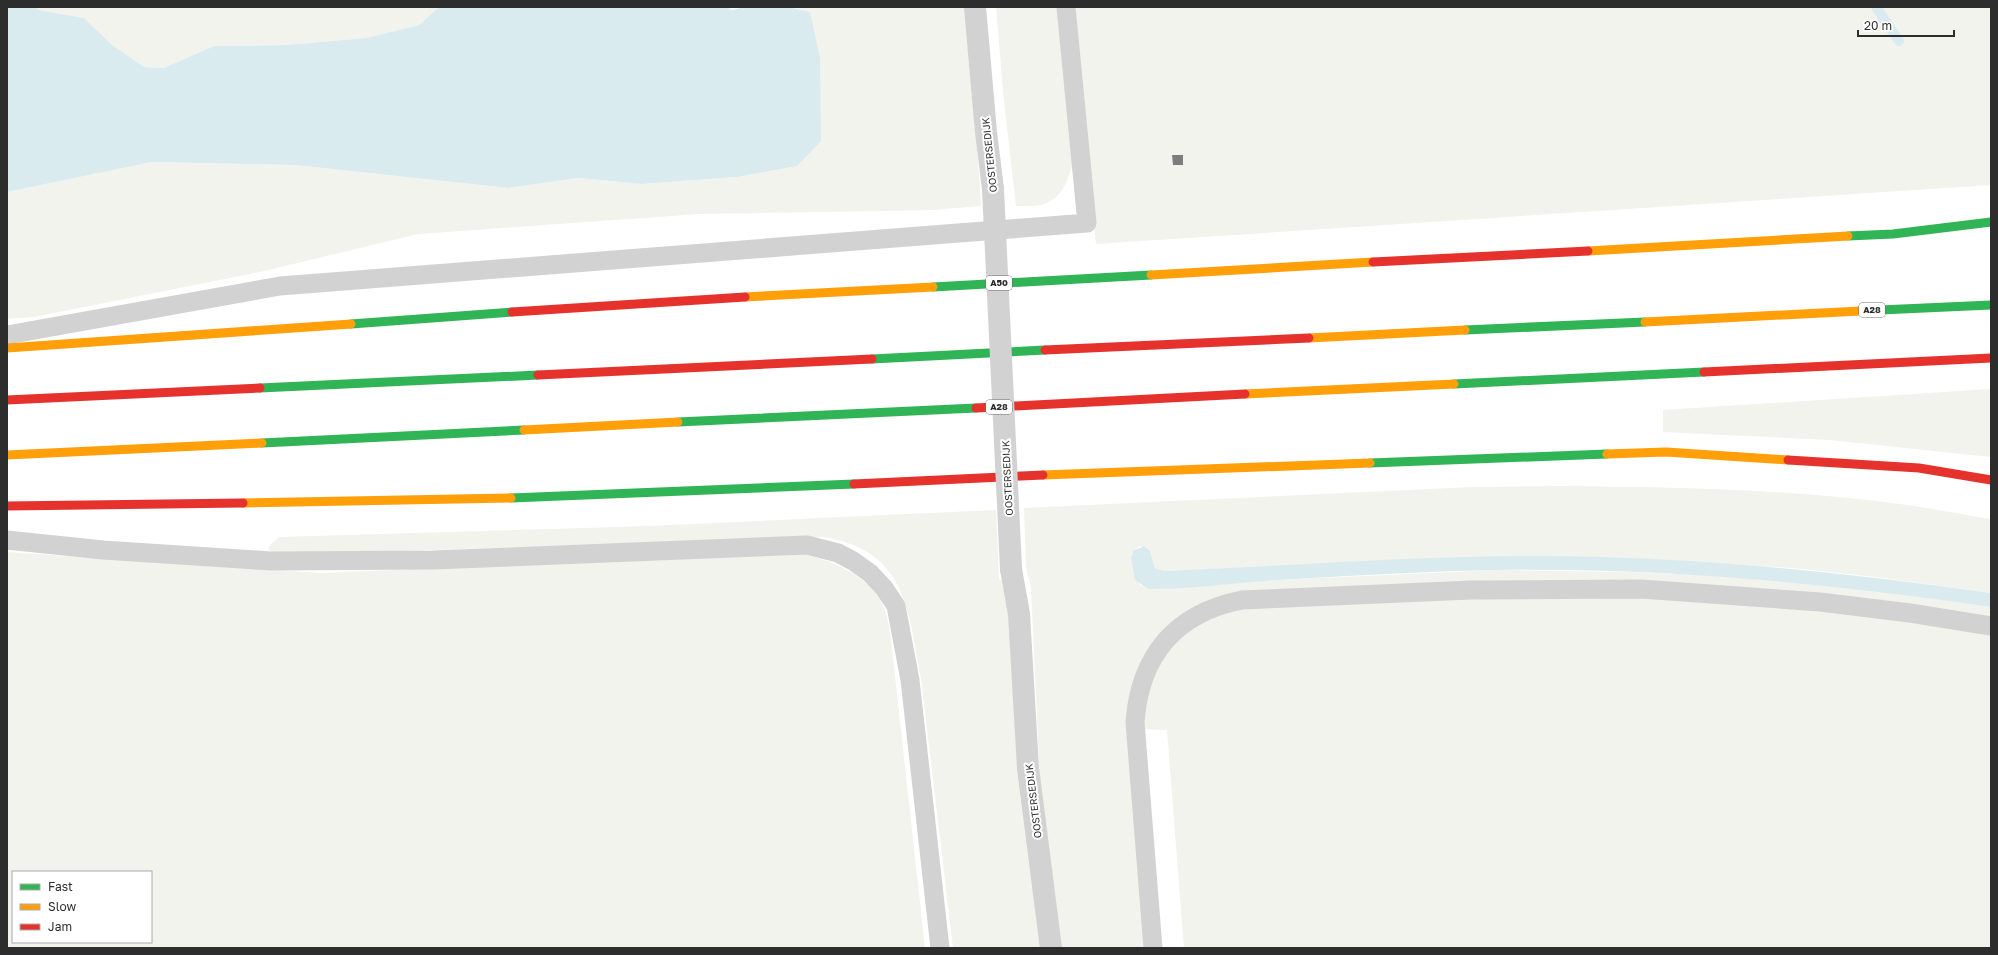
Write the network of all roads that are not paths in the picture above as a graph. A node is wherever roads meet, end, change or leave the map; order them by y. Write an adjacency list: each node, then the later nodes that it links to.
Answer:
1 (975, 7): 15 (street, OOSTERSEDIJK, bridge)
2 (1066, 7): 5 (lane)
3 (1991, 222): 6 (highway, A50)
4 (1991, 304): 8 (highway, A28)
5 (7, 335)
6 (7, 348)
7 (1991, 358): 9 (highway, A28)
8 (7, 400)
9 (7, 455)
10 (1991, 480): 11 (highway)
11 (7, 506)
12 (7, 540): 14 (lane)
13 (1991, 626): 16 (lane)
14 (940, 948)
15 (1051, 948)
16 (1153, 948)

